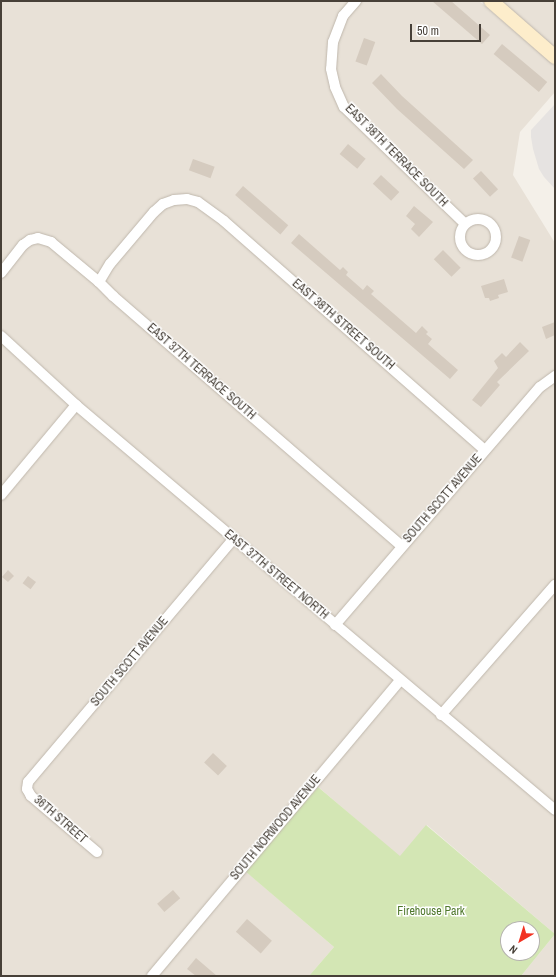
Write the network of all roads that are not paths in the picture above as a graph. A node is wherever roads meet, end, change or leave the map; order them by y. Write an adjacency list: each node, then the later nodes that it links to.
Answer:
1 (356, 1): 4 (street, EAST 38TH TERRACE SOUTH)
2 (491, 1): 3 (main road)
3 (555, 57)
4 (465, 224)
5 (1, 273): 6 (street, EAST 37TH TERRACE SOUTH)
6 (99, 282): 10 (street, EAST 38TH STREET SOUTH); 13 (street, EAST 37TH TERRACE SOUTH)
7 (1, 336): 9 (street, EAST 37TH STREET NORTH)
8 (555, 376): 10 (street, SOUTH SCOTT AVENUE)
9 (76, 405): 11 (street); 12 (street, EAST 37TH STREET NORTH)
10 (486, 450): 13 (street, SOUTH SCOTT AVENUE)
11 (1, 495)
12 (233, 539): 15 (street, EAST 37TH STREET NORTH); 18 (street, SOUTH SCOTT AVENUE)
13 (402, 546): 15 (street, SOUTH SCOTT AVENUE)
14 (555, 585): 17 (street)
15 (335, 625): 16 (street, EAST 37TH STREET NORTH)
16 (400, 680): 17 (street, EAST 37TH STREET NORTH); 21 (street, SOUTH NORWOOD AVENUE)
17 (441, 715): 19 (street, EAST 37TH STREET NORTH)
18 (28, 785): 20 (street, 36TH STREET)
19 (555, 810)
20 (98, 852)
21 (152, 976)

